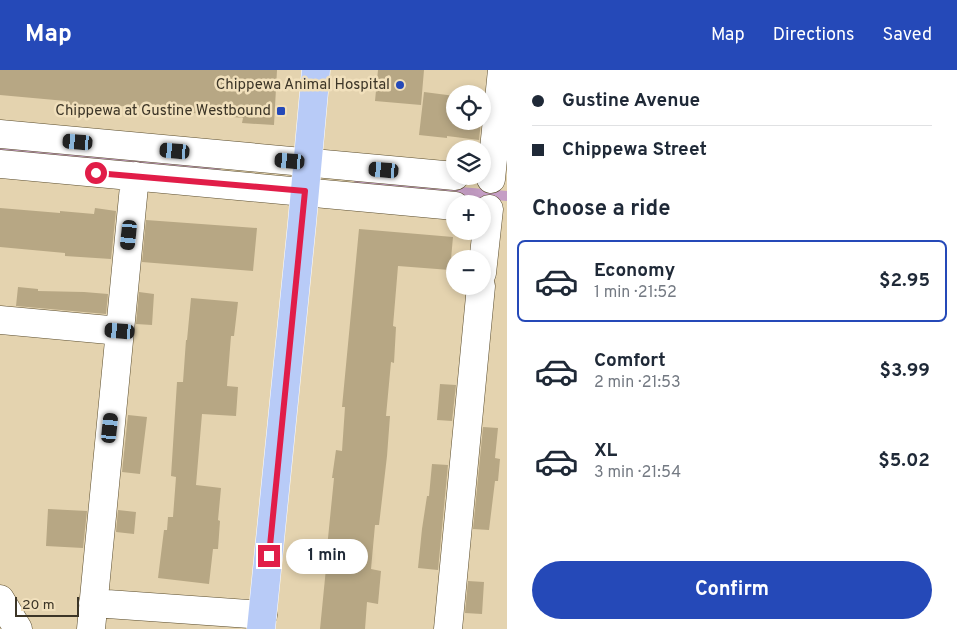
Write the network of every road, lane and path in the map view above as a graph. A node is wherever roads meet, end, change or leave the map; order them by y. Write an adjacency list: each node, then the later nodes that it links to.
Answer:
1 (316, 70): 4 (main road)
2 (502, 70): 8 (street)
3 (0, 134): 4 (street)
4 (308, 163): 6 (street); 9 (main road)
5 (0, 164): 7 (street)
6 (446, 175)
7 (135, 176): 9 (street); 15 (street)
8 (499, 179)
9 (305, 191): 10 (street); 18 (main road)
10 (446, 205)
11 (493, 209): 12 (street)
12 (486, 250)
13 (480, 295): 20 (street)
14 (0, 320): 15 (street)
15 (120, 331): 17 (street)
16 (0, 599): 19 (street)
17 (92, 616): 18 (street)
18 (262, 622)
19 (18, 629)
20 (448, 629)

